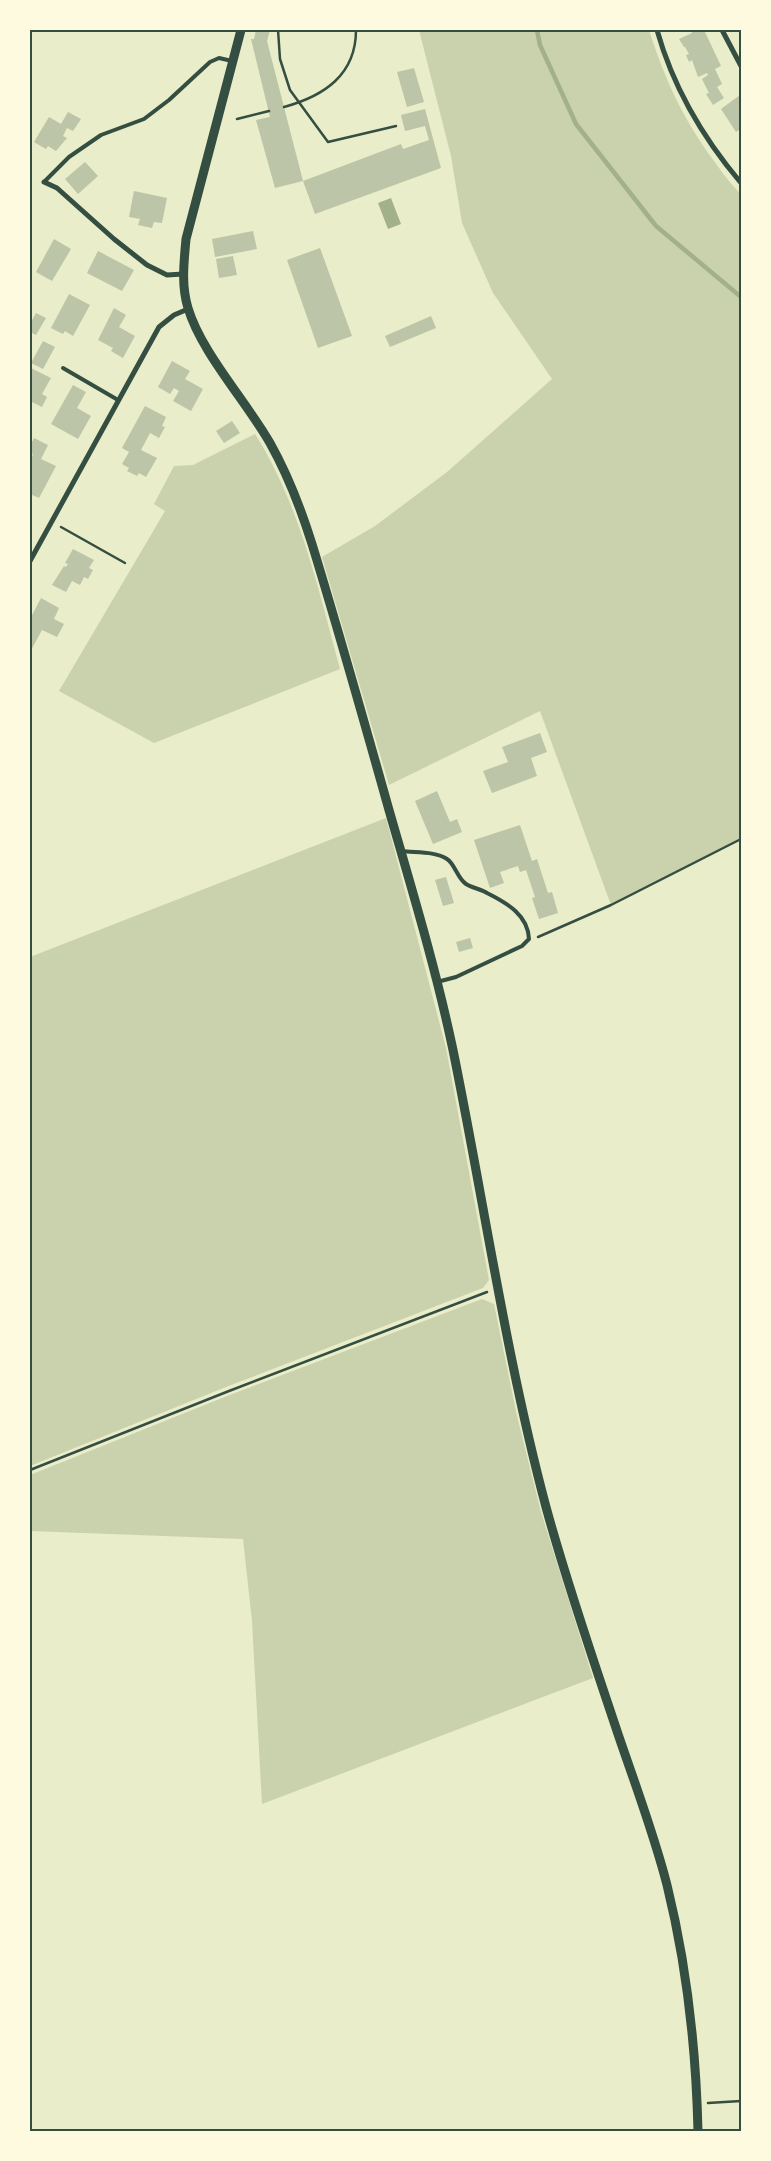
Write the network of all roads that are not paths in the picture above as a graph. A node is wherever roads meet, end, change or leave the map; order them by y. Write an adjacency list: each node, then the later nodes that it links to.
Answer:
1 (241, 30): 4 (street)
2 (657, 30): 7 (street)
3 (722, 30): 5 (street)
4 (232, 61): 6 (lane); 8 (street)
5 (741, 66)
6 (44, 182): 8 (street)
7 (741, 183)
8 (183, 274): 9 (street)
9 (188, 309): 11 (street); 13 (street)
10 (63, 368): 11 (lane)
11 (118, 400): 12 (street)
12 (30, 561)
13 (401, 851): 14 (street); 14 (lane)
14 (437, 982): 15 (street)
15 (698, 2131)

